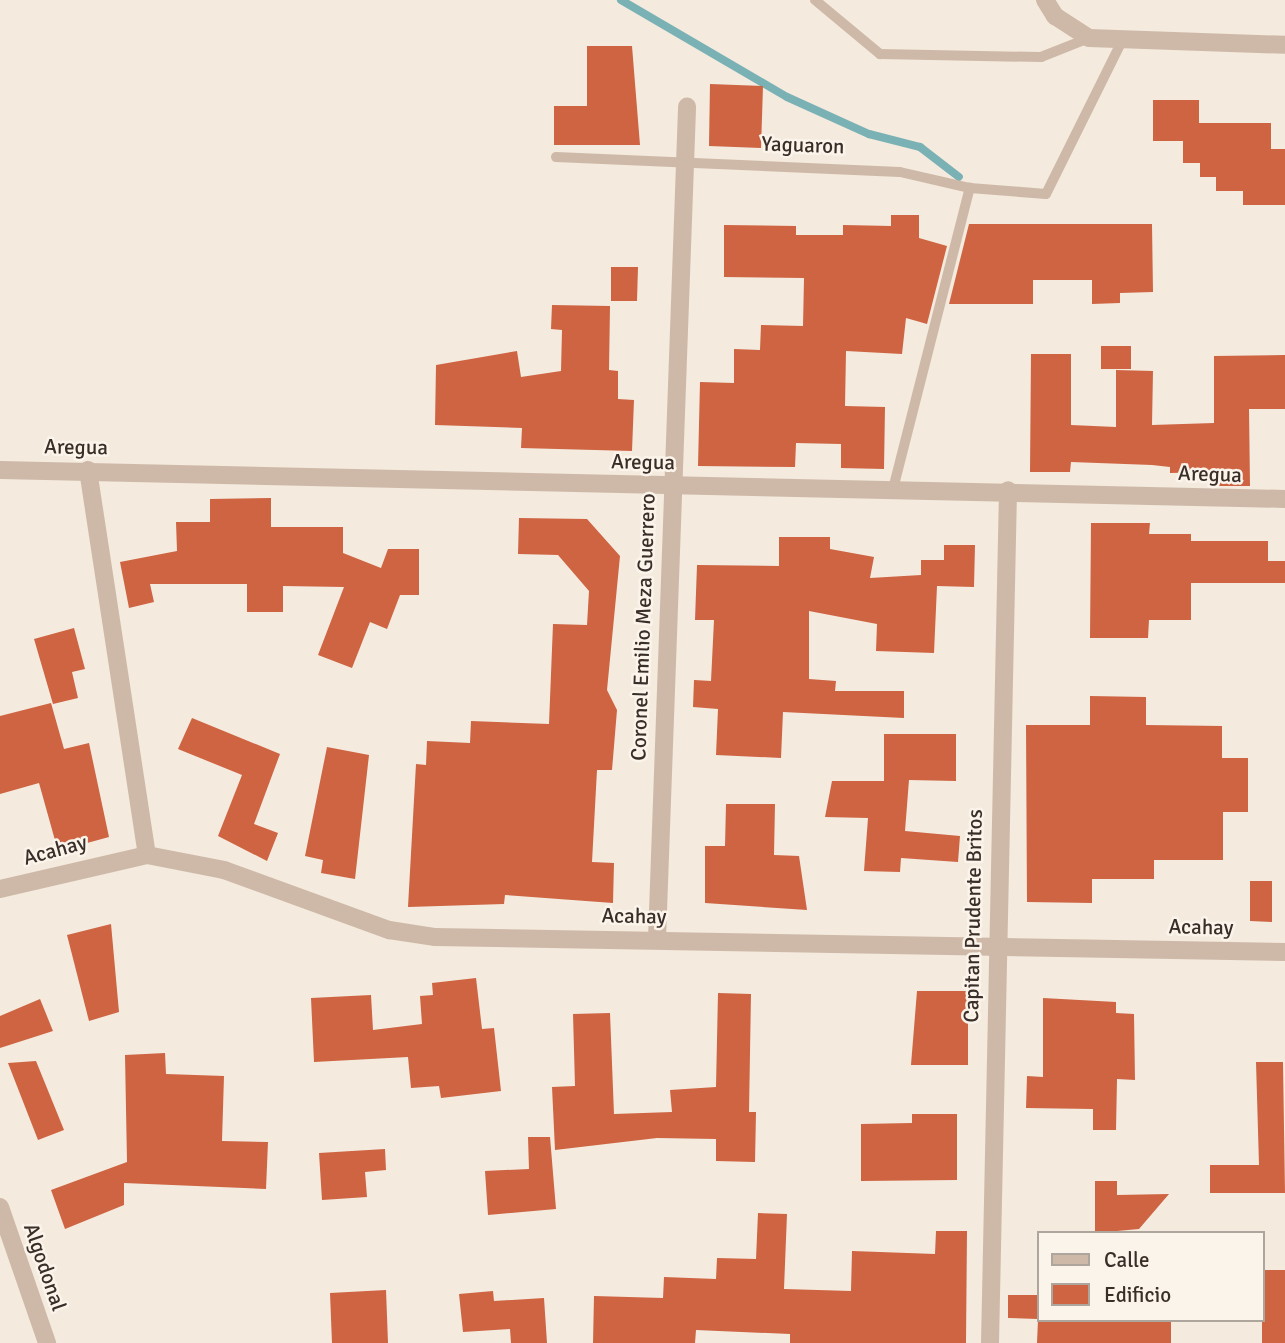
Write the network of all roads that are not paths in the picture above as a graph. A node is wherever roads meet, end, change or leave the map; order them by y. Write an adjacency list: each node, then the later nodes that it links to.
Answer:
1 (815, 0): 3 (lane)
2 (1045, 0): 3 (street)
3 (1089, 38): 4 (street)
4 (1121, 43): 5 (street); 9 (lane, Yaguaron)
5 (1285, 45)
6 (687, 107): 8 (street, Coronel Emilio Meza Guerrero)
7 (556, 157): 8 (lane, Yaguaron)
8 (682, 164): 9 (lane, Yaguaron); 12 (street, Coronel Emilio Meza Guerrero)
9 (971, 188): 13 (lane)
10 (0, 470): 11 (street, Aregua)
11 (88, 470): 12 (street, Aregua); 16 (street)
12 (670, 486): 13 (street, Aregua); 18 (street, Coronel Emilio Meza Guerrero)
13 (893, 489): 14 (street, Aregua)
14 (1008, 491): 15 (street, Aregua); 19 (street, Capitan Prudente Britos)
15 (1285, 499)
16 (146, 855): 17 (street, Acahay); 18 (street, Acahay)
17 (0, 889)
18 (657, 939): 19 (street, Acahay)
19 (994, 945): 20 (street, Acahay); 23 (street, Capitan Prudente Britos)
20 (1285, 952)
21 (0, 1207): 22 (street, Algodonal)
22 (47, 1343)
23 (990, 1343)

